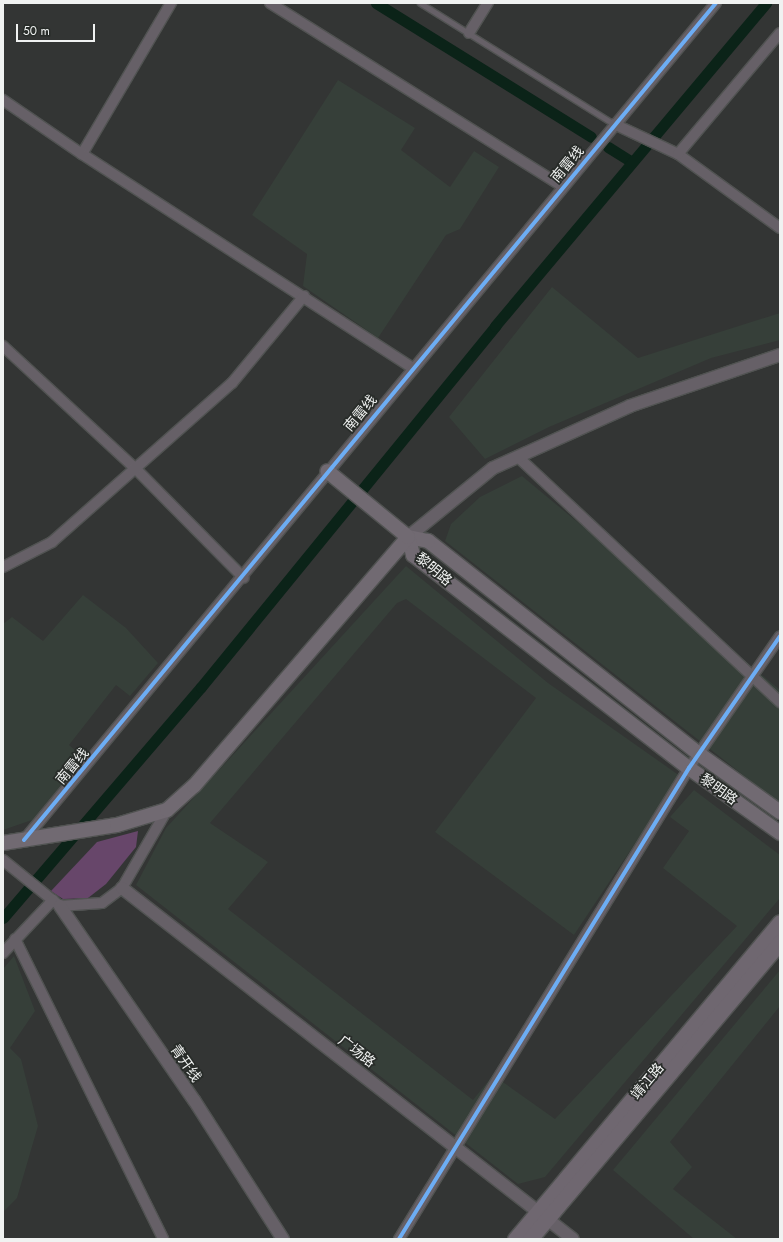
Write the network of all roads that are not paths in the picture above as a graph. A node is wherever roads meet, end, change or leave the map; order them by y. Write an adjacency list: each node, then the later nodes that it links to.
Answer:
1 (171, 3): 11 (street)
2 (270, 3): 12 (street)
3 (420, 3): 6 (lane)
4 (488, 3): 6 (street)
5 (710, 5): 9 (street, 南雷线)
6 (469, 33): 9 (lane)
7 (780, 33): 10 (street)
8 (3, 100): 11 (street)
9 (614, 124): 10 (street); 12 (street, 南雷线)
10 (674, 153): 13 (street)
11 (82, 154): 14 (street)
12 (562, 187): 17 (street, 南雷线)
13 (780, 228)
14 (304, 296): 17 (street); 19 (street)
15 (3, 346): 19 (street)
16 (780, 354): 18 (street)
17 (412, 368): 20 (street, 南雷线)
18 (518, 457): 21 (street); 25 (street)
19 (136, 469): 22 (street); 23 (street)
20 (327, 471): 21 (main road); 23 (street, 南雷线)
21 (408, 537): 27 (main road, 黎明路); 28 (main road, 黎明路); 29 (main road)
22 (3, 567)
23 (244, 578): 32 (street, 南雷线)
24 (780, 636): 25 (street)
25 (752, 678): 26 (street); 27 (street)
26 (780, 702)
27 (699, 754): 28 (street); 30 (main road, 黎明路)
28 (689, 768): 31 (main road, 黎明路); 41 (street)
29 (167, 810): 32 (main road); 35 (street)
30 (780, 812)
31 (780, 834)
32 (24, 840): 33 (main road)
33 (3, 843)
34 (3, 860): 36 (street)
35 (122, 888): 36 (street); 41 (street, 广场路)
36 (53, 901): 38 (street); 44 (street, 青开线)
37 (780, 922): 42 (main road, 靖江路)
38 (15, 939): 40 (street); 43 (street)
39 (780, 942): 42 (main road, 靖江路)
40 (3, 953)
41 (457, 1146): 42 (street, 广场路); 45 (street)
42 (544, 1214): 46 (main road, 靖江路); 47 (main road, 靖江路); 48 (street, 广场路)
43 (163, 1239)
44 (283, 1239)
45 (399, 1239)
46 (515, 1239)
47 (530, 1239)
48 (573, 1239)

